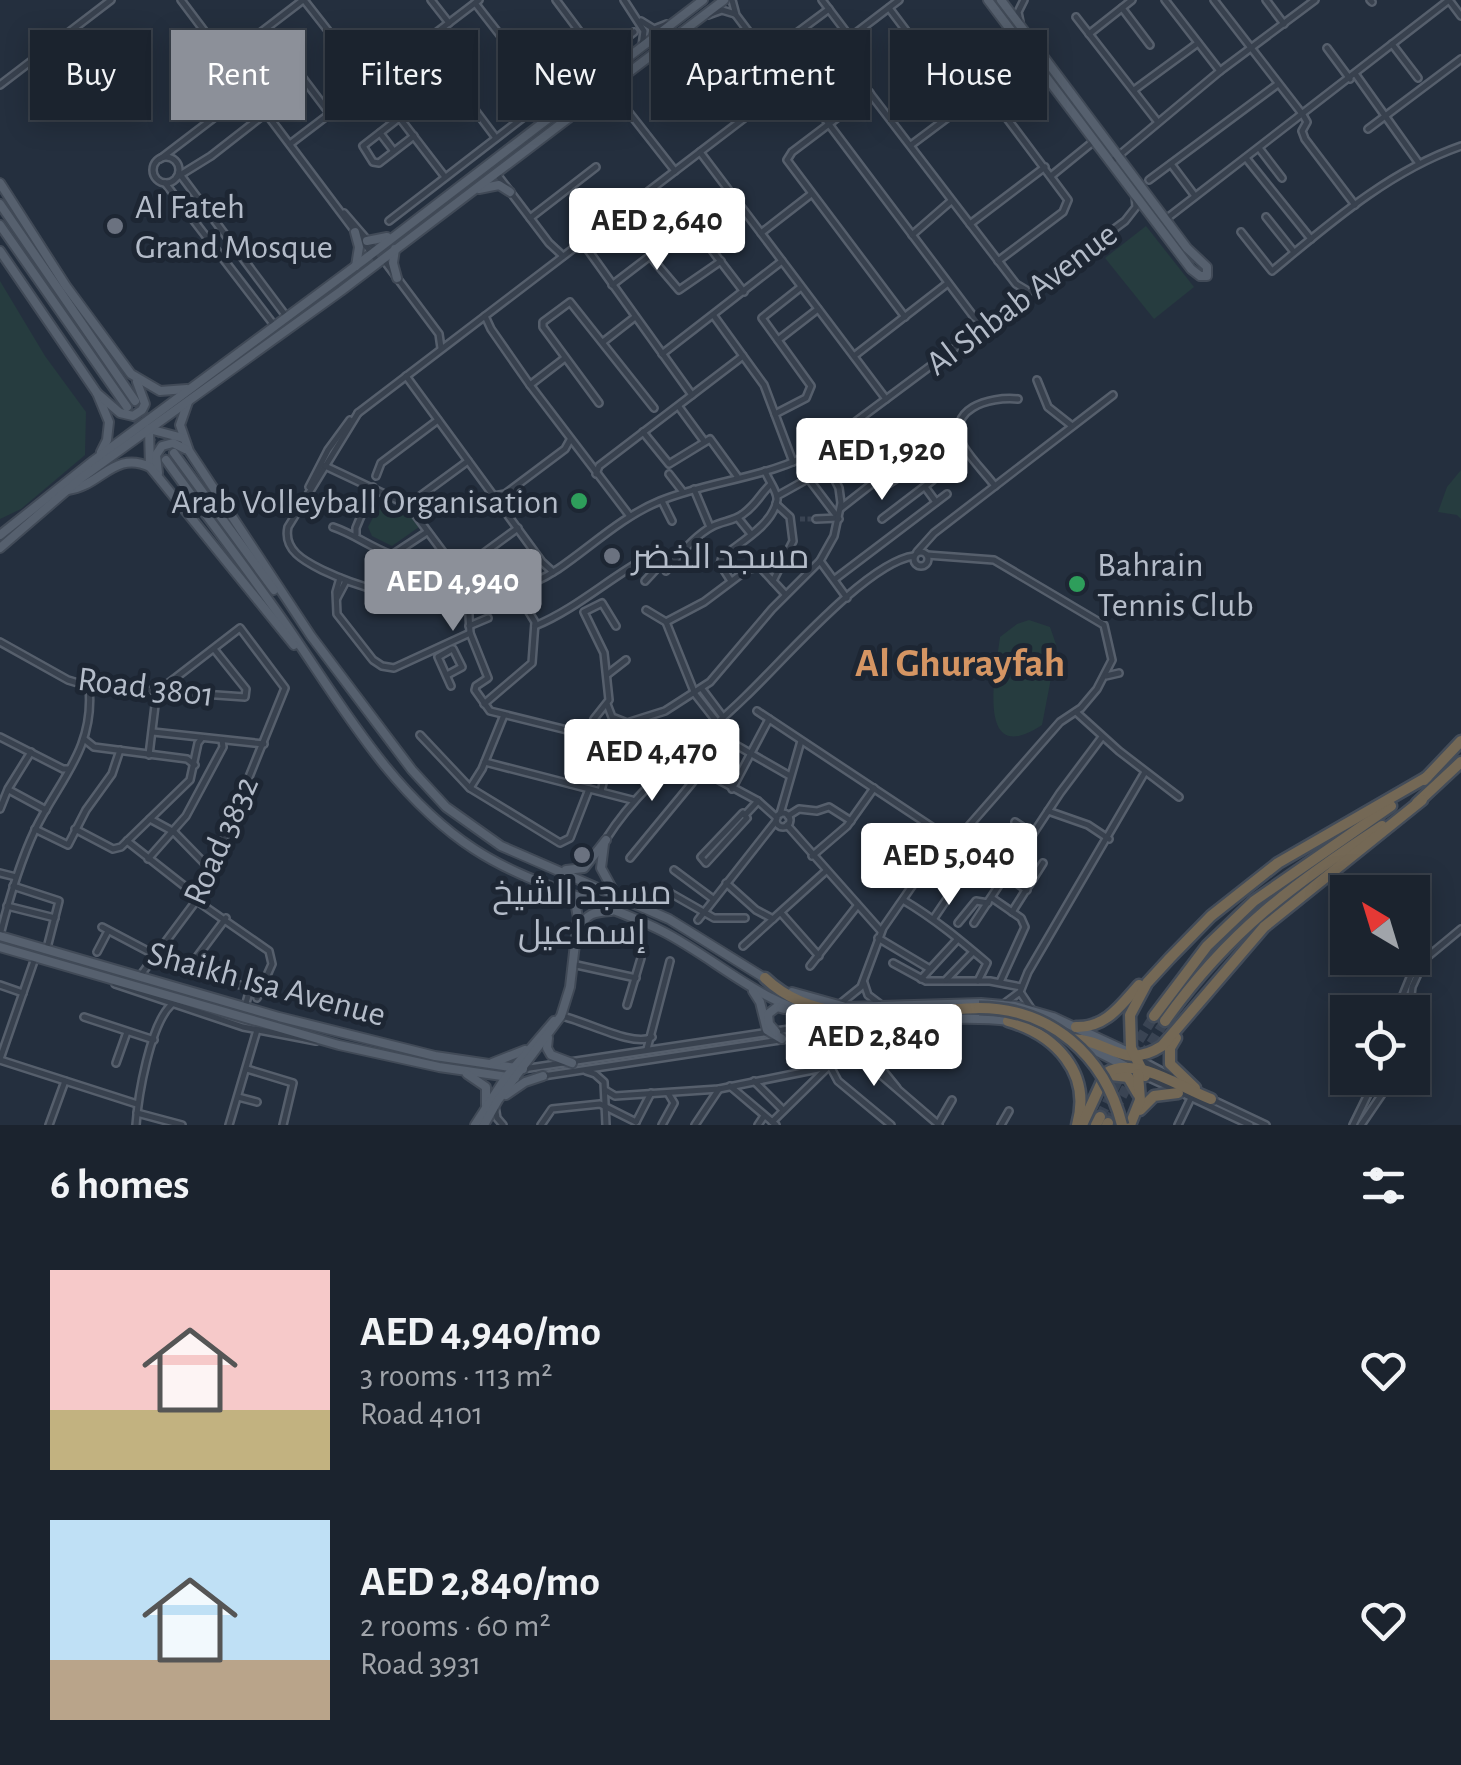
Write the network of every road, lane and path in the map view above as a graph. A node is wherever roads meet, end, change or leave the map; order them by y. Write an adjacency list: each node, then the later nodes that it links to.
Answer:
1 (111, 0): 64 (street)
2 (181, 0): 38 (street)
3 (304, 0): 37 (street); 39 (street)
4 (432, 0): 27 (street)
5 (443, 0): 27 (street)
6 (556, 0): 42 (street)
7 (624, 0): 32 (street)
8 (702, 0): 33 (main road)
9 (724, 0): 31 (main road)
10 (732, 0): 28 (street)
11 (822, 0): 26 (street)
12 (899, 0): 24 (street, Al Shbab Avenue)
13 (988, 0): 48 (main road)
14 (1002, 0): 15 (street); 36 (main road)
15 (1022, 0): 36 (street)
16 (1132, 0): 25 (street)
17 (1165, 0): 52 (street)
18 (1214, 0): 56 (street)
19 (1266, 0): 35 (street)
20 (1315, 0): 35 (street)
21 (1449, 0): 23 (street); 29 (street)
22 (477, 2): 34 (street); 41 (street)
23 (1441, 3): 53 (street)
24 (888, 8): 46 (street, Al Shbab Avenue); 47 (street)
25 (1122, 8): 51 (street); 54 (street)
26 (829, 9): 44 (street); 45 (street)
27 (440, 12): 34 (street)
28 (736, 14): 31 (street); 43 (street)
29 (1461, 16)
30 (1076, 17): 51 (street)
31 (700, 18): 107 (main road)
32 (639, 19): 33 (street); 55 (street)
33 (676, 20): 55 (main road)
34 (449, 23): 40 (street)
35 (1284, 24): 56 (street)
36 (1020, 25): 98 (main road)
37 (266, 29): 67 (street)
38 (204, 30)
39 (328, 30)
40 (440, 30)
41 (498, 30)
42 (579, 30)
43 (748, 30)
44 (800, 30)
45 (845, 30)
46 (859, 30)
47 (905, 30)
48 (1009, 30)
49 (634, 32): 50 (street)
50 (631, 34)
51 (1089, 34): 65 (street)
52 (1198, 42): 59 (street); 65 (street)
53 (1392, 44): 60 (street); 61 (street)
54 (1150, 45)
55 (642, 46): 88 (main road)
56 (1252, 48): 59 (street); 63 (street)
57 (1326, 48): 60 (street)
58 (1461, 59): 71 (street)
59 (1220, 70): 84 (street)
60 (1353, 77): 70 (street); 71 (street)
61 (1418, 78)
62 (1047, 79): 91 (main road)
63 (1278, 84): 70 (street); 103 (street)
64 (0, 85)
65 (1134, 90): 84 (street)
66 (870, 94): 93 (street)
67 (325, 107)
68 (478, 114): 90 (street)
69 (631, 115): 106 (street)
70 (1303, 115): 95 (street); 122 (street)
71 (1384, 116): 86 (street); 102 (street)
72 (325, 118): 92 (street)
73 (212, 120): 100 (street)
74 (257, 120): 108 (street)
75 (271, 120): 92 (street)
76 (397, 120): 87 (street)
77 (402, 120): 89 (street)
78 (519, 120): 90 (street)
79 (741, 120): 97 (street, Al Shbab Avenue)
80 (825, 120): 85 (street)
81 (834, 120): 85 (street)
82 (943, 120): 93 (street)
83 (1009, 120): 105 (street)
84 (1158, 122): 98 (street)
85 (828, 124): 118 (street); 135 (street)
86 (1368, 129)
87 (380, 133): 96 (street); 96 (street)
88 (528, 135): 107 (main road); 134 (main road)
89 (414, 136): 96 (street); 110 (street)
90 (496, 138): 110 (street)
91 (1094, 141): 101 (main road); 109 (street)
92 (290, 144): 123 (street)
93 (910, 145): 120 (street)
94 (1461, 146): 102 (street)
95 (1259, 148): 99 (street); 111 (street)
96 (394, 151)
97 (700, 152): 106 (street, Al Shbab Avenue); 133 (street)
98 (1117, 152): 101 (street); 124 (main road)
99 (1246, 158): 119 (street); 136 (street)
100 (160, 159): 108 (street); 114 (street)
101 (1108, 159): 117 (main road)
102 (1418, 163): 122 (street)
103 (1171, 164): 112 (street); 119 (street)
104 (596, 166): 126 (street)
105 (1045, 167): 109 (street); 129 (street)
106 (674, 171): 138 (street, Al Shbab Avenue)
107 (496, 172): 115 (street); 116 (main road)
108 (179, 175): 114 (street); 155 (street)
109 (1052, 176): 146 (street)
110 (446, 177): 128 (street)
111 (1282, 178)
112 (1149, 180)
113 (0, 183): 184 (main road)
114 (165, 183): 158 (street)
115 (510, 192): 116 (main road); 126 (street)
116 (470, 193): 140 (main road)
117 (1134, 193): 127 (main road); 156 (street, Al Shbab Avenue)
118 (810, 195): 133 (street); 164 (street)
119 (1195, 196): 124 (street)
120 (951, 199): 129 (street); 135 (street)
121 (0, 204): 194 (main road)
122 (1355, 205): 136 (street)
123 (342, 212): 131 (street); 137 (street)
124 (1164, 215): 127 (street); 127 (main road)
125 (1266, 217): 142 (street)
126 (530, 218): 139 (street)
127 (1154, 219)
128 (388, 221)
129 (970, 224): 146 (street)
130 (0, 226): 199 (main road)
131 (355, 232): 143 (street); 150 (main road)
132 (1241, 232): 142 (street)
133 (761, 233): 148 (street)
134 (396, 234): 137 (main road); 143 (main road)
135 (912, 235): 152 (street)
136 (1311, 238): 142 (street)
137 (368, 241): 143 (street)
138 (582, 242): 144 (street, Al Shbab Avenue); 153 (street)
139 (549, 243): 144 (street); 149 (street)
140 (395, 249): 143 (main road); 151 (main road)
141 (0, 251): 188 (main road)
142 (1294, 252)
143 (377, 256): 150 (main road); 151 (street); 169 (main road)
144 (564, 256): 149 (street, Al Shbab Avenue)
145 (650, 256): 147 (street); 147 (street); 153 (street)
146 (998, 260): 156 (street)
147 (720, 261): 157 (street)
148 (782, 261): 154 (street); 157 (street)
149 (554, 264): 161 (street, Al Shbab Avenue)
150 (356, 266): 160 (main road)
151 (397, 278): 172 (street)
152 (948, 283): 164 (street); 165 (street)
153 (612, 285): 163 (street)
154 (802, 286): 159 (street); 175 (street)
155 (265, 288): 158 (street); 160 (street)
156 (1029, 290): 167 (street, Al Shbab Avenue)
157 (744, 292): 162 (street)
158 (252, 298): 168 (street)
159 (818, 309): 175 (street); 180 (street)
160 (286, 316): 168 (main road); 169 (main road)
161 (485, 316): 166 (street, Al Shbab Avenue); 171 (street)
162 (714, 316): 178 (street); 179 (street)
163 (635, 317): 176 (street); 178 (street)
164 (905, 317): 180 (street)
165 (974, 317): 167 (street); 170 (street)
166 (476, 323): 171 (street); 174 (street, Al Shbab Avenue)
167 (984, 324): 170 (street, Al Shbab Avenue)
168 (274, 325): 173 (main road); 187 (main road)
169 (294, 326): 173 (main road)
170 (977, 329): 193 (street, Al Shbab Avenue)
171 (491, 330): 186 (street)
172 (439, 334): 174 (street); 177 (street)
173 (280, 335): 195 (main road)
174 (460, 335): 177 (street, Al Shbab Avenue)
175 (778, 340): 201 (street)
176 (602, 342): 181 (street); 200 (street)
177 (440, 350): 182 (street, Al Shbab Avenue)
178 (662, 354): 190 (street)
179 (743, 356): 190 (street); 201 (street)
180 (854, 356): 193 (street)
181 (565, 358): 186 (street); 196 (street)
182 (418, 367): 183 (street, Al Shbab Avenue); 189 (street)
183 (406, 376): 189 (street); 218 (street, Al Shbab Avenue)
184 (135, 378): 187 (main road); 188 (main road); 204 (main road)
185 (1037, 380): 203 (street)
186 (530, 384): 208 (street)
187 (192, 388): 197 (main road)
188 (98, 393): 204 (main road); 215 (main road)
189 (418, 393): 202 (street)
190 (692, 395): 198 (street)
191 (1113, 395): 203 (street)
192 (1018, 398): 230 (street)
193 (886, 399): 210 (street, Al Shbab Avenue)
194 (136, 401)
195 (188, 402): 197 (main road); 207 (main road)
196 (599, 403)
197 (176, 406): 204 (main road)
198 (678, 406): 205 (street); 209 (street)
199 (127, 407)
200 (654, 408)
201 (776, 414): 217 (street)
202 (438, 420): 216 (street); 224 (street)
203 (1072, 426): 230 (street)
204 (147, 427): 207 (main road); 215 (main road); 220 (main road); 234 (main road)
205 (644, 432): 209 (street); 222 (street)
206 (905, 432): 211 (street)
207 (182, 438): 212 (main road)
208 (570, 440): 222 (street); 237 (street)
209 (704, 441): 225 (street)
210 (820, 448): 217 (street, Al Shbab Avenue); 219 (street)
211 (886, 449): 227 (street); 227 (street)
212 (189, 452): 220 (main road); 290 (main road)
213 (174, 453): 290 (main road)
214 (166, 460): 294 (main road)
215 (93, 461): 259 (main road)
216 (468, 461): 237 (street); 242 (street)
217 (794, 462): 221 (street, Al Shbab Avenue)
218 (323, 465): 232 (street); 275 (street, Al Shbab Avenue)
219 (829, 467): 226 (street); 243 (street)
220 (154, 470): 234 (main road); 294 (main road)
221 (765, 471): 225 (street, Al Shbab Avenue); 229 (street)
222 (596, 474): 241 (street)
223 (670, 474): 235 (street)
224 (376, 476)
225 (738, 478): 233 (street, Al Shbab Avenue)
226 (808, 478): 239 (street); 246 (street)
227 (878, 479): 243 (street)
228 (934, 480): 231 (street)
229 (770, 485): 239 (street); 245 (street)
230 (996, 486): 260 (street)
231 (925, 487): 240 (street); 249 (street)
232 (373, 488): 242 (street); 257 (street)
233 (694, 489): 235 (street, Al Shbab Avenue); 254 (street)
234 (68, 490): 261 (main road)
235 (683, 492): 238 (street, Al Shbab Avenue)
236 (947, 494): 240 (street)
237 (494, 496): 255 (street)
238 (662, 500): 244 (street, Al Shbab Avenue); 250 (street)
239 (776, 500): 252 (street); 258 (street)
240 (936, 502): 274 (street)
241 (618, 504): 244 (street); 251 (street)
242 (408, 505): 256 (street)
243 (841, 508): 246 (street)
244 (629, 516): 251 (street, Al Shbab Avenue)
245 (738, 518): 254 (street); 258 (street)
246 (840, 518): 248 (street); 267 (street)
247 (800, 519): 252 (street)
248 (816, 519)
249 (882, 520)
250 (672, 521)
251 (620, 522): 272 (street, Al Shbab Avenue)
252 (792, 522): 277 (street)
253 (333, 527): 257 (street)
254 (710, 527): 271 (street)
255 (518, 528): 256 (street); 268 (street)
256 (428, 532): 263 (street)
257 (356, 534): 263 (street)
258 (750, 534): 278 (street)
259 (0, 535)
260 (930, 538): 262 (street); 264 (street)
261 (0, 548)
262 (926, 554): 264 (street); 266 (street); 269 (street)
263 (392, 555): 280 (street)
264 (915, 557): 269 (street); 283 (street)
265 (646, 558): 287 (street)
266 (942, 558): 269 (street); 299 (street)
267 (820, 561): 274 (street); 281 (street)
268 (542, 562): 272 (street); 273 (street)
269 (927, 564)
270 (658, 567): 276 (street)
271 (666, 571)
272 (553, 572): 273 (street, Al Shbab Avenue)
273 (543, 577): 279 (street, Al Shbab Avenue)
274 (835, 579): 283 (street)
275 (343, 580): 280 (street, Al Shbab Avenue); 292 (street)
276 (645, 581)
277 (773, 581): 278 (street); 281 (street)
278 (731, 582): 286 (street)
279 (515, 589): 282 (street, Al Shbab Avenue); 287 (street)
280 (387, 592): 282 (street, Al Shbab Avenue)
281 (786, 594): 303 (street)
282 (468, 598): 289 (street)
283 (847, 598): 314 (street)
284 (646, 610): 286 (street)
285 (488, 618): 289 (street)
286 (666, 622): 304 (street)
287 (535, 626): 305 (street)
288 (616, 626): 297 (street)
289 (470, 630): 292 (street); 305 (street)
290 (312, 636): 375 (main road)
291 (0, 642): 300 (street, Road 3801)
292 (450, 645): 298 (street); 298 (street)
293 (214, 649): 302 (street); 302 (street, Road 3801); 328 (street, Road 3832)
294 (306, 658): 388 (main road)
295 (626, 660): 297 (street)
296 (1119, 673): 299 (street)
297 (608, 674): 306 (street)
298 (447, 675): 301 (street)
299 (1104, 678): 309 (street)
300 (88, 686): 302 (street, Road 3801); 322 (street)
301 (451, 686)
302 (159, 689): 315 (street)
303 (702, 689): 304 (street); 307 (street)
304 (695, 694): 307 (street); 313 (street)
305 (484, 704): 310 (street)
306 (607, 704): 312 (street); 318 (street)
307 (710, 705): 314 (street)
308 (757, 711): 311 (street)
309 (1076, 712): 319 (street); 366 (street)
310 (504, 716): 318 (street); 335 (street)
311 (769, 719): 324 (street); 332 (street)
312 (620, 721): 313 (street); 326 (street)
313 (634, 722): 329 (street)
314 (717, 722): 316 (street); 327 (street)
315 (152, 732): 321 (street); 333 (street)
316 (704, 734): 327 (street); 334 (street)
317 (420, 735): 344 (street)
318 (587, 735): 326 (street); 343 (street)
319 (1102, 736): 340 (street); 356 (street)
320 (0, 737): 331 (street)
321 (202, 738): 323 (street); 337 (street)
322 (84, 739): 330 (street); 338 (street)
323 (222, 740): 328 (street); 364 (street)
324 (801, 741): 341 (street); 345 (street)
325 (1461, 741): 342 (highway)
326 (615, 742): 329 (street); 349 (street)
327 (730, 742): 332 (street)
328 (264, 744): 376 (street, Road 3832)
329 (630, 745): 334 (street)
330 (120, 750): 333 (street); 363 (street)
331 (31, 752): 338 (street); 348 (street)
332 (751, 754): 341 (street); 347 (street)
333 (149, 755): 337 (street)
334 (676, 758): 339 (street); 351 (street)
335 (485, 762): 343 (street); 344 (street)
336 (1461, 762): 352 (highway)
337 (195, 764): 358 (street)
338 (72, 768): 355 (street)
339 (701, 772): 347 (street); 372 (street)
340 (1146, 772): 350 (street); 367 (street)
341 (790, 776): 359 (street)
342 (1427, 777): 352 (highway); 421 (highway)
343 (571, 784): 346 (street)
344 (470, 788): 346 (street)
345 (874, 788): 360 (street); 366 (street)
346 (589, 789): 349 (street)
347 (732, 789): 353 (street)
348 (5, 790): 354 (street); 355 (street)
349 (601, 791): 351 (street)
350 (1180, 798)
351 (633, 800): 368 (street)
352 (1422, 800): 454 (highway)
353 (758, 801): 357 (street); 359 (street)
354 (0, 809)
355 (46, 810): 362 (street)
356 (1048, 811): 365 (street); 367 (street)
357 (745, 815): 357 (street)
358 (150, 819): 364 (street); 369 (street)
359 (782, 820): 360 (street); 370 (street); 382 (street)
360 (851, 822): 370 (street)
361 (1015, 822): 365 (street)
362 (35, 829): 363 (street); 381 (street)
363 (75, 829): 369 (street)
364 (174, 832): 373 (street); 376 (street)
365 (1034, 834): 380 (street)
366 (946, 836): 371 (street); 391 (street)
367 (1109, 838): 440 (street)
368 (606, 840): 375 (main road); 389 (main road)
369 (127, 842): 373 (street)
370 (812, 856): 378 (street)
371 (976, 856): 380 (street); 403 (street)
372 (630, 858)
373 (148, 859): 386 (street)
374 (1043, 863): 385 (street)
375 (544, 866): 389 (main road)
376 (211, 870): 386 (street, Road 3832)
377 (674, 870): 390 (street)
378 (826, 871): 395 (street); 399 (street)
379 (0, 873): 381 (street)
380 (1006, 876): 385 (street); 392 (street)
381 (16, 877): 383 (street)
382 (726, 884): 390 (street); 404 (street)
383 (12, 889): 384 (street); 394 (street); 400 (street)
384 (0, 890)
385 (1027, 890): 397 (street)
386 (202, 893): 393 (street, Road 3832)
387 (672, 894): 398 (street)
388 (574, 896): 396 (main road); 425 (main road)
389 (621, 897): 431 (main road)
390 (714, 898): 398 (street)
391 (903, 900): 403 (street); 410 (street)
392 (990, 900): 397 (street); 406 (street); 407 (street)
393 (197, 901): 401 (street); 419 (street, Road 3832)
394 (8, 906): 400 (street); 409 (street)
395 (857, 906): 410 (street); 418 (street)
396 (615, 911): 425 (main road); 438 (main road)
397 (1012, 912): 437 (street)
398 (703, 913): 402 (street); 405 (street)
399 (781, 913): 404 (street); 418 (street)
400 (55, 918): 412 (street)
401 (226, 918): 428 (street); 443 (street)
402 (745, 918)
403 (934, 918): 411 (street)
404 (773, 919): 414 (street)
405 (698, 920)
406 (958, 923)
407 (974, 923)
408 (1461, 929): 417 (street)
409 (0, 935): 429 (main road, Shaikh Isa Avenue)
410 (880, 935): 427 (street); 434 (street)
411 (956, 941): 416 (street); 427 (street)
412 (48, 944)
413 (0, 946): 432 (main road, Shaikh Isa Avenue)
414 (743, 946)
415 (97, 952): 419 (street)
416 (972, 953): 435 (street); 436 (street)
417 (1430, 953)
418 (819, 956): 426 (street)
419 (156, 957): 428 (street); 429 (street, Road 3832)
420 (641, 958): 430 (street)
421 (1170, 958): 452 (highway); 463 (highway)
422 (34, 962): 441 (street)
423 (670, 962): 468 (street)
424 (893, 963): 433 (street)
425 (572, 964): 430 (street); 453 (main road)
426 (810, 966)
427 (930, 969): 433 (street)
428 (188, 970): 449 (street)
429 (140, 976): 449 (main road, Shaikh Isa Avenue)
430 (636, 978): 446 (street)
431 (765, 978): 447 (main road); 515 (highway, bridge)
432 (109, 979): 442 (street); 457 (main road, Shaikh Isa Avenue)
433 (921, 979): 435 (street)
434 (865, 980): 447 (street); 448 (street)
435 (946, 980): 436 (street)
436 (978, 980): 437 (street)
437 (1000, 982): 440 (street)
438 (748, 984): 451 (main road); 462 (main road)
439 (0, 985): 441 (street)
440 (1020, 989): 445 (street); 450 (street)
441 (23, 993): 477 (street)
442 (157, 998): 444 (street); 456 (street)
443 (257, 998)
444 (173, 1004): 456 (street); 459 (street)
445 (1004, 1004): 448 (main road); 450 (main road)
446 (627, 1005)
447 (838, 1006): 448 (main road)
448 (884, 1006)
449 (244, 1007): 479 (main road, Shaikh Isa Avenue)
450 (1032, 1010): 463 (main road)
451 (803, 1012): 458 (main road); 462 (main road)
452 (1130, 1015): 467 (highway); 480 (highway)
453 (560, 1016): 465 (main road); 468 (street); 472 (main road)
454 (1189, 1016): 467 (highway); 497 (highway)
455 (84, 1017): 461 (street)
456 (162, 1017): 470 (street)
457 (250, 1019): 459 (main road); 469 (main road, Shaikh Isa Avenue)
458 (1008, 1021): 463 (main road); 533 (highway)
459 (243, 1027): 460 (street)
460 (257, 1030): 469 (street); 483 (street)
461 (127, 1032): 470 (street); 478 (street)
462 (773, 1032): 464 (street); 466 (main road); 473 (street); 481 (street)
463 (1074, 1033): 480 (highway)
464 (851, 1034): 471 (street); 473 (street)
465 (549, 1036): 481 (main road); 485 (main road)
466 (756, 1036): 474 (street)
467 (1171, 1036): 480 (highway)
468 (652, 1038): 474 (street); 476 (street)
469 (322, 1039): 484 (main road, Shaikh Isa Avenue)
470 (154, 1040): 505 (street)
471 (859, 1040): 475 (street); 486 (street)
472 (536, 1041): 479 (main road); 485 (main road)
473 (843, 1045): 475 (street); 482 (street)
474 (664, 1048): 476 (street)
475 (852, 1050): 486 (street)
476 (645, 1051): 481 (street)
477 (0, 1059): 488 (street)
478 (116, 1063)
479 (476, 1064): 485 (main road, Shaikh Isa Avenue)
480 (1135, 1064): 490 (highway); 496 (street); 497 (street); 501 (highway); 503 (highway)
481 (575, 1067): 485 (street); 487 (street); 493 (street)
482 (829, 1067): 489 (street); 508 (street); 530 (street)
483 (246, 1069): 500 (street); 521 (street)
484 (459, 1070): 485 (main road, Shaikh Isa Avenue); 506 (main road)
485 (514, 1073): 487 (street); 506 (main road)
486 (881, 1073): 531 (street)
487 (543, 1076): 506 (main road)
488 (65, 1081): 505 (street); 517 (street)
489 (754, 1081): 491 (street); 508 (street)
490 (1100, 1081): 503 (highway); 533 (highway)
491 (730, 1086): 492 (street); 511 (street)
492 (719, 1089): 494 (street); 528 (street)
493 (605, 1090): 495 (street); 507 (street)
494 (666, 1092): 495 (street); 527 (street)
495 (651, 1093): 513 (street)
496 (1178, 1093): 497 (street); 515 (highway)
497 (1194, 1094): 501 (street); 512 (street); 534 (street)
498 (1368, 1095): 516 (street)
499 (1380, 1095): 516 (street)
500 (238, 1096): 504 (street); 520 (street)
501 (1211, 1099): 512 (street)
502 (952, 1100): 531 (street)
503 (1140, 1100): 515 (highway)
504 (257, 1102)
505 (137, 1104): 510 (street)
506 (493, 1104): 522 (main road); 523 (main road); 524 (street)
507 (605, 1106): 513 (street); 525 (street); 526 (street)
508 (783, 1110): 514 (street)
509 (1010, 1111): 532 (street)
510 (137, 1113): 518 (street); 519 (street)
511 (764, 1116): 514 (street); 529 (street)
512 (1242, 1117): 535 (street); 536 (street)
513 (635, 1124)
514 (774, 1124)
515 (1128, 1124)
516 (1355, 1124)
517 (49, 1125)
518 (136, 1125)
519 (182, 1125)
520 (230, 1125)
521 (284, 1125)
522 (476, 1125)
523 (484, 1125)
524 (504, 1125)
525 (541, 1125)
526 (606, 1125)
527 (662, 1125)
528 (695, 1125)
529 (758, 1125)
530 (891, 1125)
531 (938, 1125)
532 (1001, 1125)
533 (1080, 1125)
534 (1178, 1125)
535 (1250, 1125)
536 (1266, 1125)

